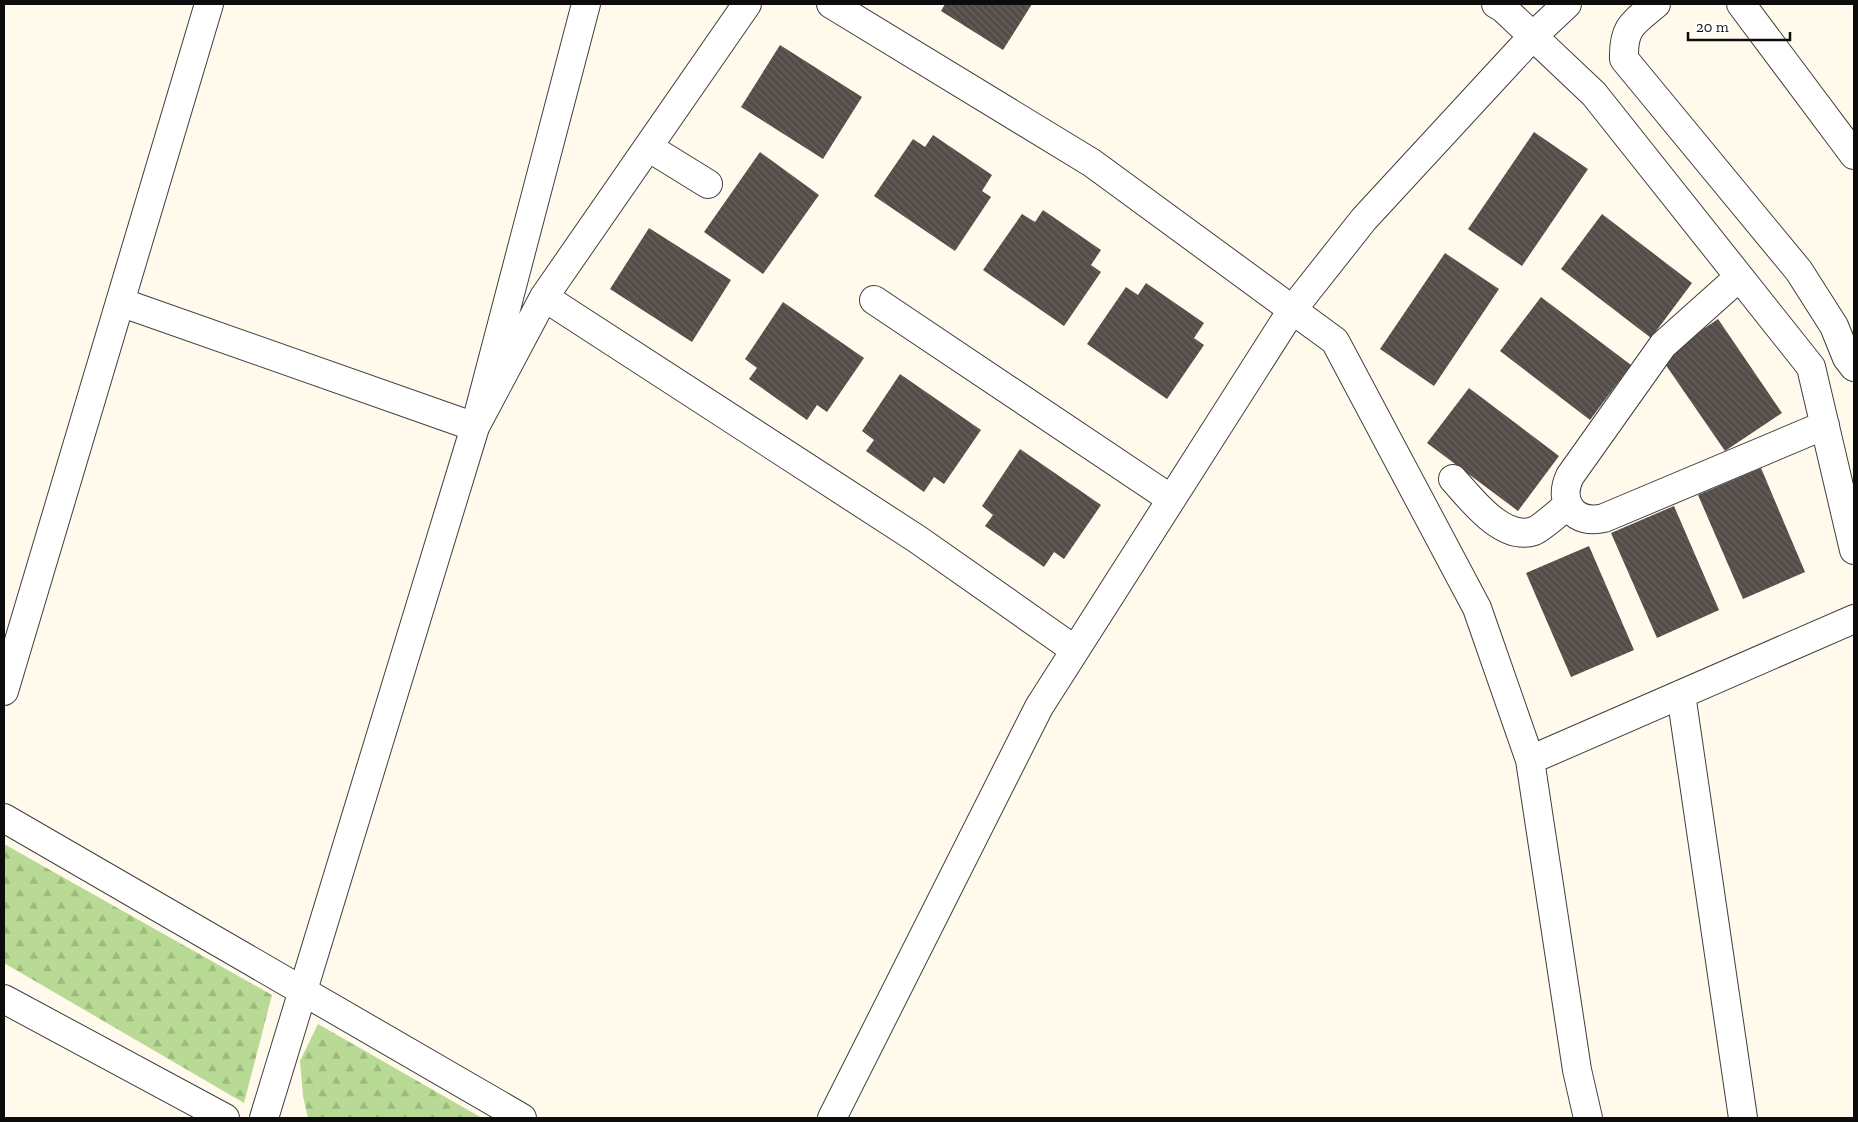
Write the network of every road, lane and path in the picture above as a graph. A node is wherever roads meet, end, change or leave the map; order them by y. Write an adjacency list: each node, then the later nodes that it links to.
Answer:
1 (209, 4): 16 (street)
2 (586, 4): 20 (street)
3 (747, 4): 10 (street)
4 (831, 4): 17 (street)
5 (1496, 4): 9 (street)
6 (1567, 4): 9 (street)
7 (1656, 4): 18 (street)
8 (1741, 4): 11 (street)
9 (1533, 36): 13 (street); 17 (street)
10 (648, 148): 12 (street); 14 (street)
11 (1854, 155)
12 (708, 184)
13 (1739, 276): 19 (street); 23 (street)
14 (544, 297): 20 (street); 26 (street)
15 (874, 300): 22 (street)
16 (120, 302): 20 (street); 27 (street)
17 (1292, 310): 22 (street); 29 (street)
18 (1854, 367)
19 (1825, 425): 23 (street); 24 (street)
20 (475, 427): 31 (street)
21 (1453, 479): 23 (street)
22 (1171, 499): 26 (street)
23 (1568, 505)
24 (1854, 550)
25 (1854, 619): 28 (street)
26 (1075, 650): 36 (street)
27 (4, 691)
28 (1681, 694): 29 (street); 38 (street)
29 (1530, 760): 37 (street)
30 (4, 818): 31 (street)
31 (303, 990): 34 (street); 35 (street)
32 (4, 999): 33 (street)
33 (225, 1118)
34 (264, 1118)
35 (522, 1118)
36 (832, 1118)
37 (1588, 1118)
38 (1743, 1118)

